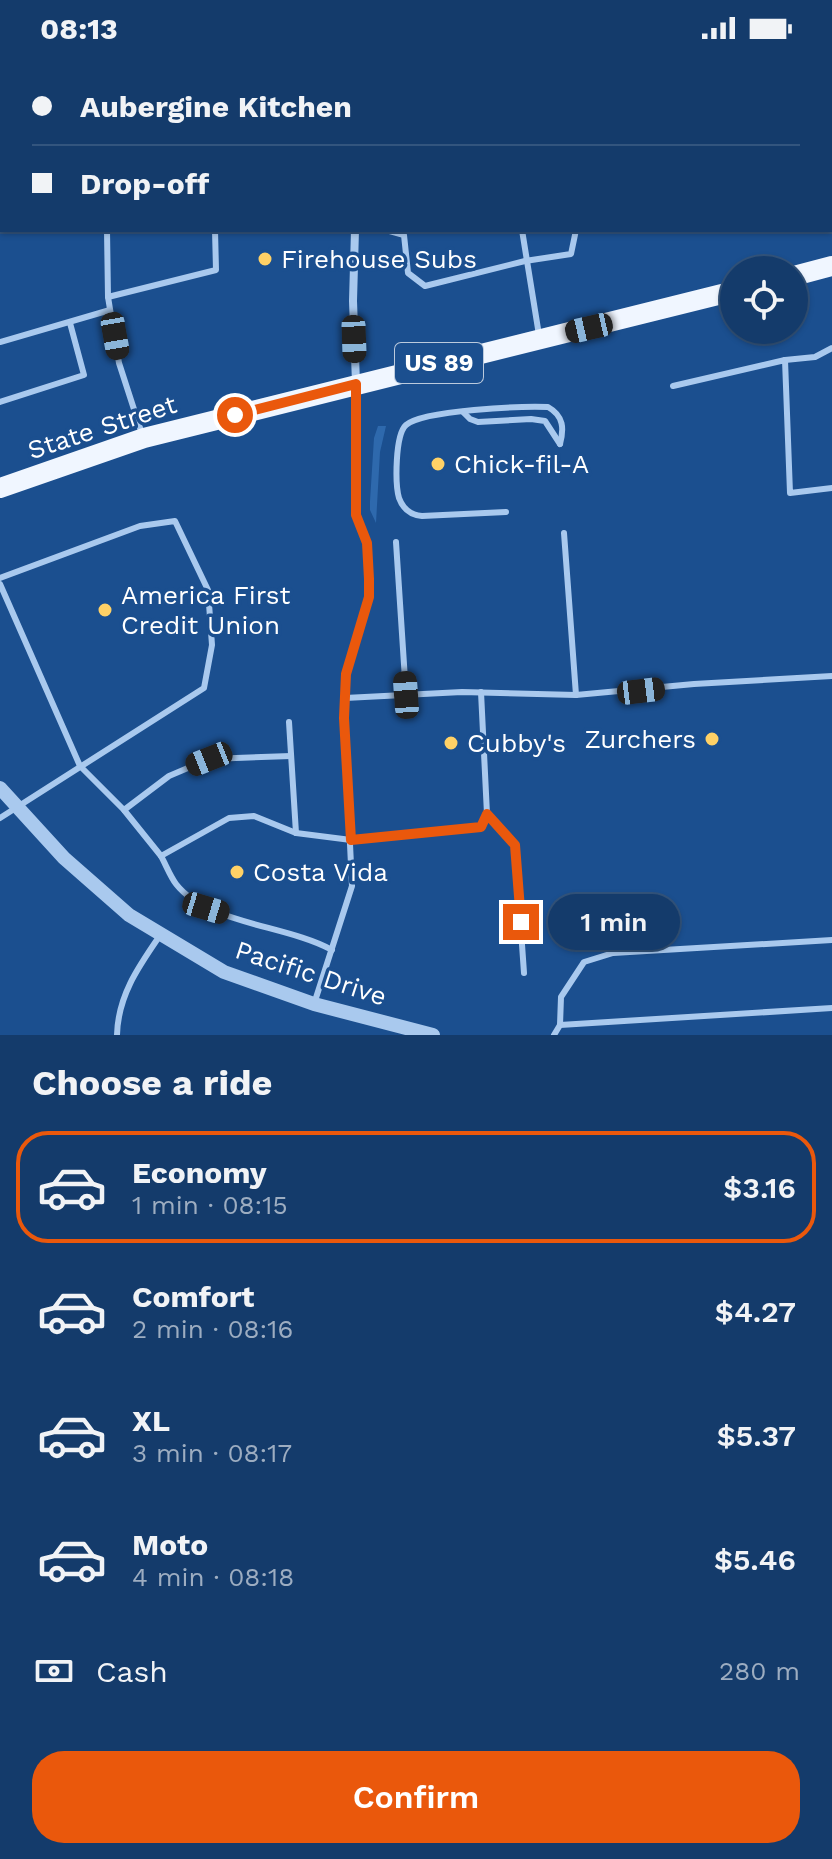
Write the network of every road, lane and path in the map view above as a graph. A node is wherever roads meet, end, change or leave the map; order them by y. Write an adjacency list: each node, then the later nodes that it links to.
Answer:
1 (107, 232): 11 (lane)
2 (215, 232): 11 (lane)
3 (355, 232): 18 (street)
4 (393, 232): 7 (lane)
5 (522, 232): 7 (lane)
6 (576, 232): 7 (lane)
7 (525, 261): 14 (lane)
8 (832, 266): 9 (main road)
9 (808, 272)
10 (720, 294): 14 (main road, State Street / US 89)
11 (108, 297): 12 (lane)
12 (110, 310): 13 (lane); 22 (lane)
13 (70, 323): 15 (lane); 20 (lane)
14 (539, 339): 18 (main road, State Street / US 89)
15 (0, 342)
16 (832, 348): 17 (lane)
17 (785, 360): 19 (lane); 24 (lane)
18 (356, 384): 22 (main road, State Street / US 89); 34 (lane)
19 (673, 386)
20 (0, 402)
21 (463, 412): 21 (lane); 25 (lane)
22 (144, 438): 23 (main road, State Street / US 89)
23 (0, 488)
24 (832, 488)
25 (506, 512)
26 (564, 533): 33 (lane)
27 (396, 542): 32 (lane)
28 (0, 578): 37 (lane)
29 (0, 584): 37 (lane)
30 (832, 676): 33 (lane)
31 (481, 692): 32 (lane); 33 (lane); 41 (lane)
32 (406, 695): 34 (lane)
33 (576, 695)
34 (345, 698): 44 (lane)
35 (289, 722): 36 (lane)
36 (291, 756): 40 (lane); 43 (lane)
37 (80, 766): 39 (lane); 40 (lane)
38 (0, 788): 39 (street, Pacific Drive)
39 (17, 807): 42 (lane); 46 (street, Pacific Drive)
40 (124, 810): 45 (lane)
41 (487, 814): 44 (lane); 49 (lane)
42 (0, 818)
43 (296, 833): 44 (lane); 45 (lane)
44 (351, 840): 48 (lane)
45 (161, 856): 48 (lane)
46 (161, 934): 50 (street, Pacific Drive); 53 (lane)
47 (832, 940): 52 (lane)
48 (332, 950): 50 (lane)
49 (524, 973)
50 (314, 1004): 54 (street, Pacific Drive)
51 (832, 1008): 52 (lane)
52 (560, 1025): 55 (lane)
53 (117, 1035)
54 (433, 1035)
55 (554, 1035)

